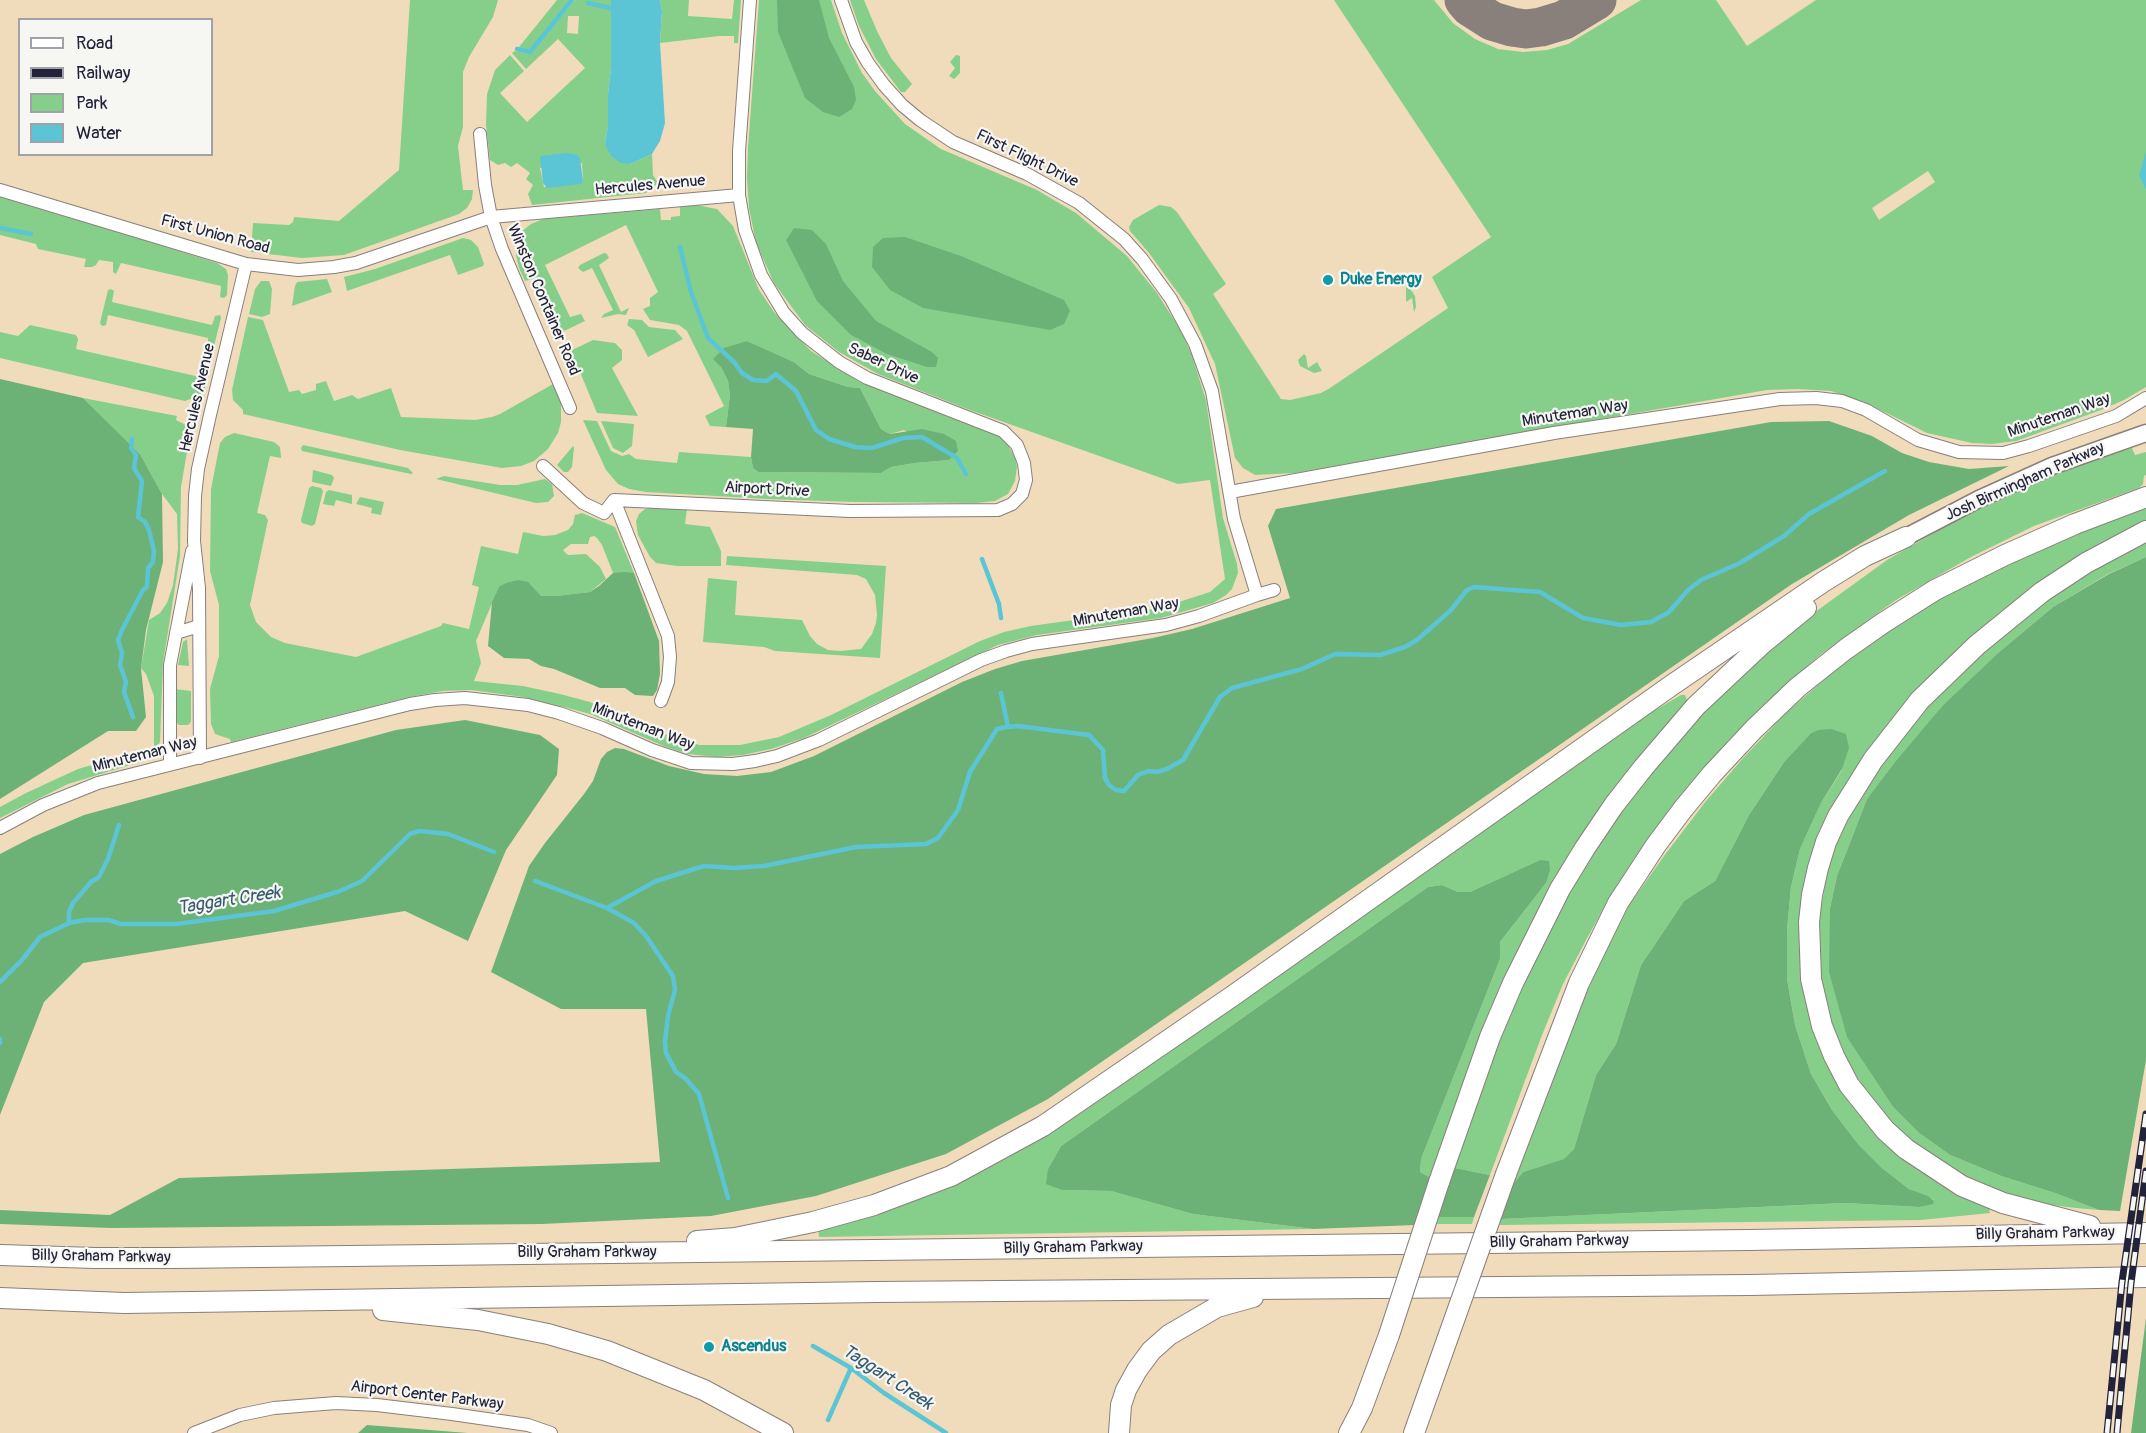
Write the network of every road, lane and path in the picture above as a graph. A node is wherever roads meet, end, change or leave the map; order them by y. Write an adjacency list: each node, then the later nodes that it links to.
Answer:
1 (750, 0): 5 (street, Saber Drive)
2 (841, 0): 12 (street, First Flight Drive)
3 (480, 134): 6 (street, Winston Container Road)
4 (0, 190): 7 (street, First Union Road)
5 (739, 195): 6 (street, Hercules Avenue); 15 (street, Saber Drive)
6 (491, 217): 7 (street, First Union Road); 9 (street, Winston Container Road)
7 (246, 264): 18 (street, Hercules Avenue)
8 (2146, 398): 12 (street, Minuteman Way)
9 (570, 408)
10 (2146, 433): 17 (main road, Josh Birmingham Parkway)
11 (543, 466): 14 (street, Airport Drive)
12 (1230, 492): 20 (street)
13 (2146, 497): 40 (highway, bridge)
14 (614, 500): 15 (street, Airport Drive); 23 (street)
15 (1012, 504)
16 (2146, 531): 27 (highway)
17 (1906, 537): 29 (highway); 39 (highway, bridge)
18 (194, 541): 21 (street, Hercules Avenue); 22 (street, Hercules Avenue)
19 (1274, 590): 20 (street, Minuteman Way)
20 (1257, 595): 24 (street, Minuteman Way)
21 (199, 626): 22 (street); 24 (street, Hercules Avenue)
22 (176, 633): 25 (street, Hercules Avenue)
23 (661, 701)
24 (200, 758): 25 (street, Minuteman Way)
25 (170, 764): 26 (street, Minuteman Way)
26 (0, 828)
27 (2119, 1233): 28 (highway, Billy Graham Parkway); 29 (highway, Billy Graham Parkway)
28 (2146, 1233)
29 (553, 1253): 30 (highway, Billy Graham Parkway)
30 (0, 1255)
31 (2146, 1277): 32 (highway)
32 (1284, 1289): 34 (highway); 38 (highway)
33 (0, 1298): 34 (highway)
34 (285, 1301): 37 (highway)
35 (194, 1433): 36 (street, Airport Center Parkway)
36 (551, 1433)
37 (783, 1433)
38 (1119, 1433)
39 (1349, 1433)
40 (1414, 1433)

